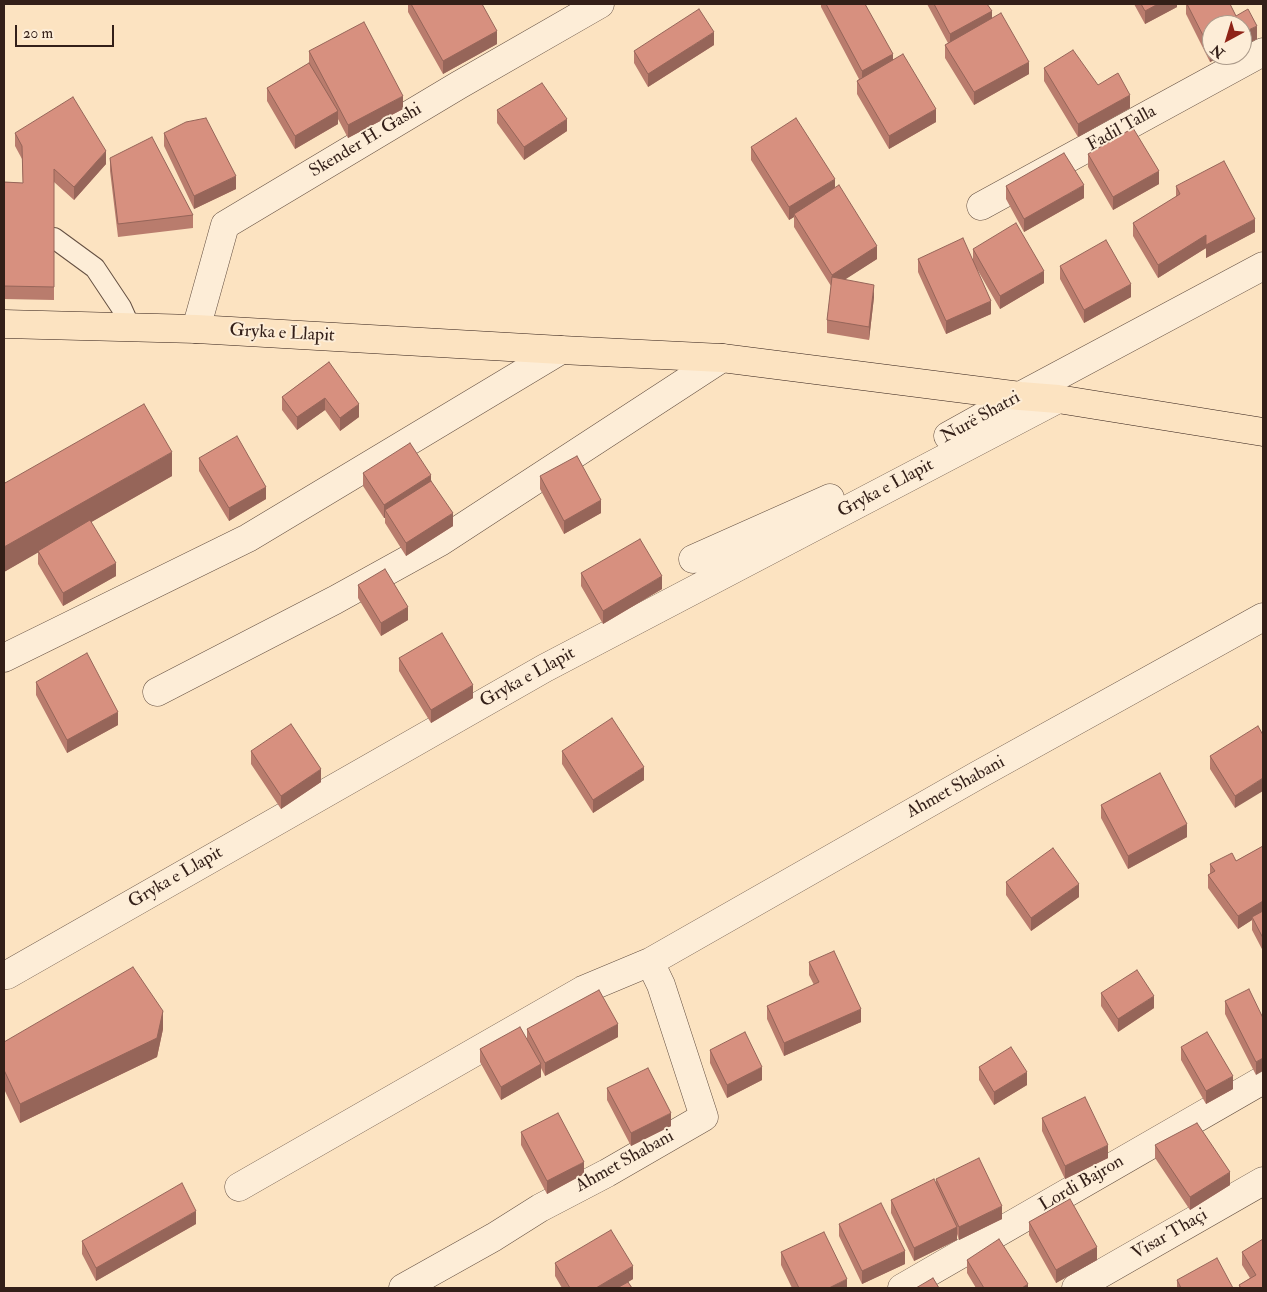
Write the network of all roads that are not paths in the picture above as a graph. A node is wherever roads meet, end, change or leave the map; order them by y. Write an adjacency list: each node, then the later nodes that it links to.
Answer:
1 (600, 4): 8 (street, Skender H. Gashi)
2 (1263, 52): 3 (street, Fadil Talla)
3 (981, 206)
4 (54, 238): 7 (lane)
5 (1263, 266): 11 (street, Nurë Shatri)
6 (4, 324): 7 (main road, Gryka e Llapit)
7 (130, 327): 8 (main road, Gryka e Llapit)
8 (196, 328): 9 (main road, Gryka e Llapit)
9 (561, 350): 10 (main road, Gryka e Llapit); 16 (street)
10 (722, 358): 11 (main road, Gryka e Llapit); 17 (street)
11 (1020, 396): 12 (main road, Gryka e Llapit); 14 (street, Nurë Shatri)
12 (1058, 399): 13 (main road, Gryka e Llapit); 19 (street, Gryka e Llapit)
13 (1263, 432)
14 (693, 559)
15 (1263, 617): 18 (street, Ahmet Shabani)
16 (4, 658)
17 (157, 692)
18 (650, 962): 22 (street, Ahmet Shabani); 23 (street, Ahmet Shabani)
19 (7, 975)
20 (1263, 1080): 24 (street, Lordi Bajron)
21 (1263, 1181): 25 (street, Visar Thaçi)
22 (240, 1187)
23 (403, 1288)
24 (902, 1288)
25 (1076, 1288)

